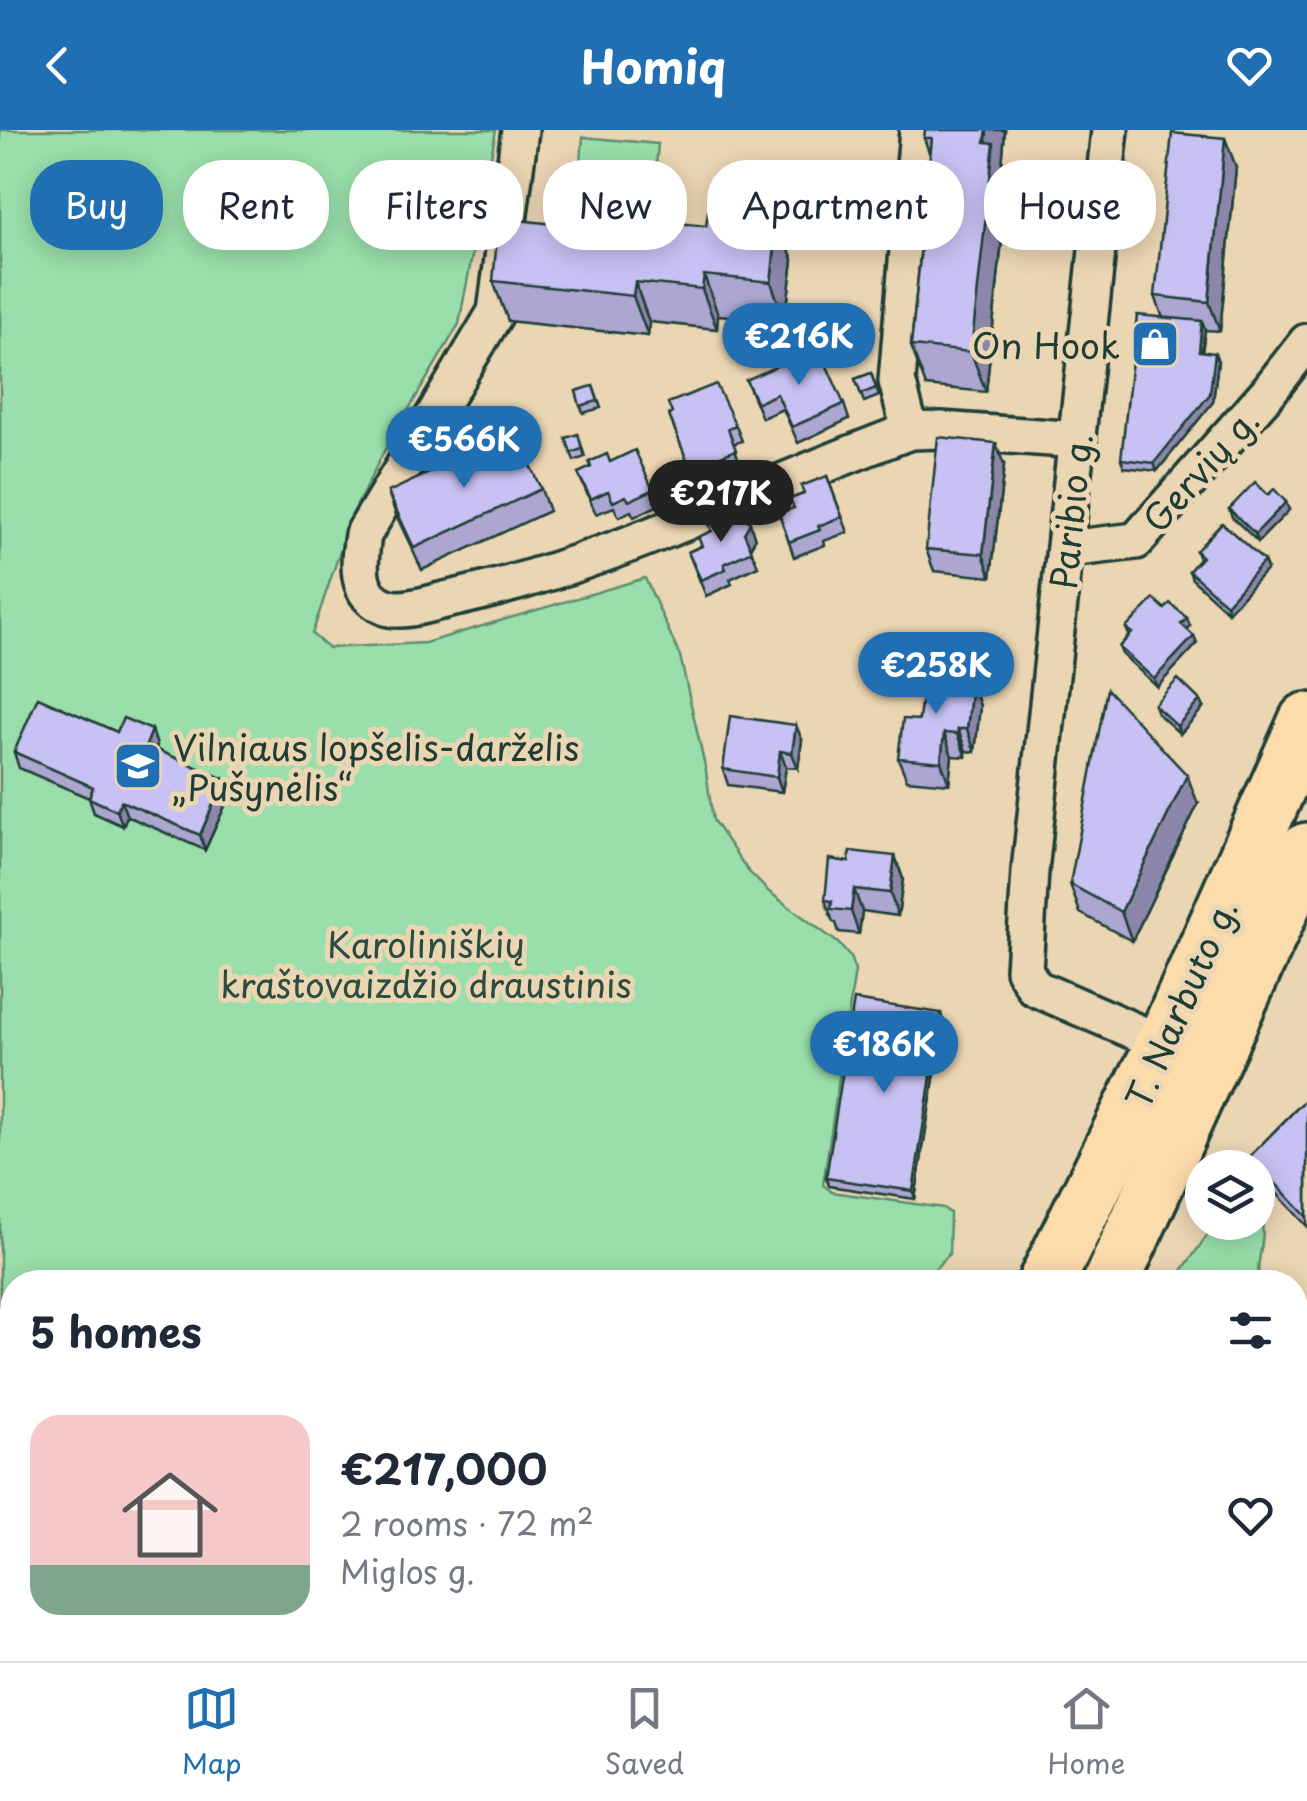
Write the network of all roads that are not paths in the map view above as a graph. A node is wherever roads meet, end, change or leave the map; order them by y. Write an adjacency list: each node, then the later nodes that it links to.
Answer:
1 (520, 130): 5 (street)
2 (918, 130): 5 (street)
3 (1110, 130): 6 (street, Paribio g.)
4 (1307, 342): 7 (street, Gervių g.)
5 (910, 431): 6 (street)
6 (1078, 440): 7 (street, Paribio g.)
7 (1067, 548): 11 (street, Paribio g.)
8 (1307, 721): 10 (main road, T. Narbuto g.)
9 (1306, 854): 10 (main road); 13 (main road, T. Narbuto g.)
10 (1235, 882): 11 (main road, T. Narbuto g.)
11 (1164, 1044): 12 (main road, T. Narbuto g.)
12 (1052, 1270)
13 (1116, 1270)

